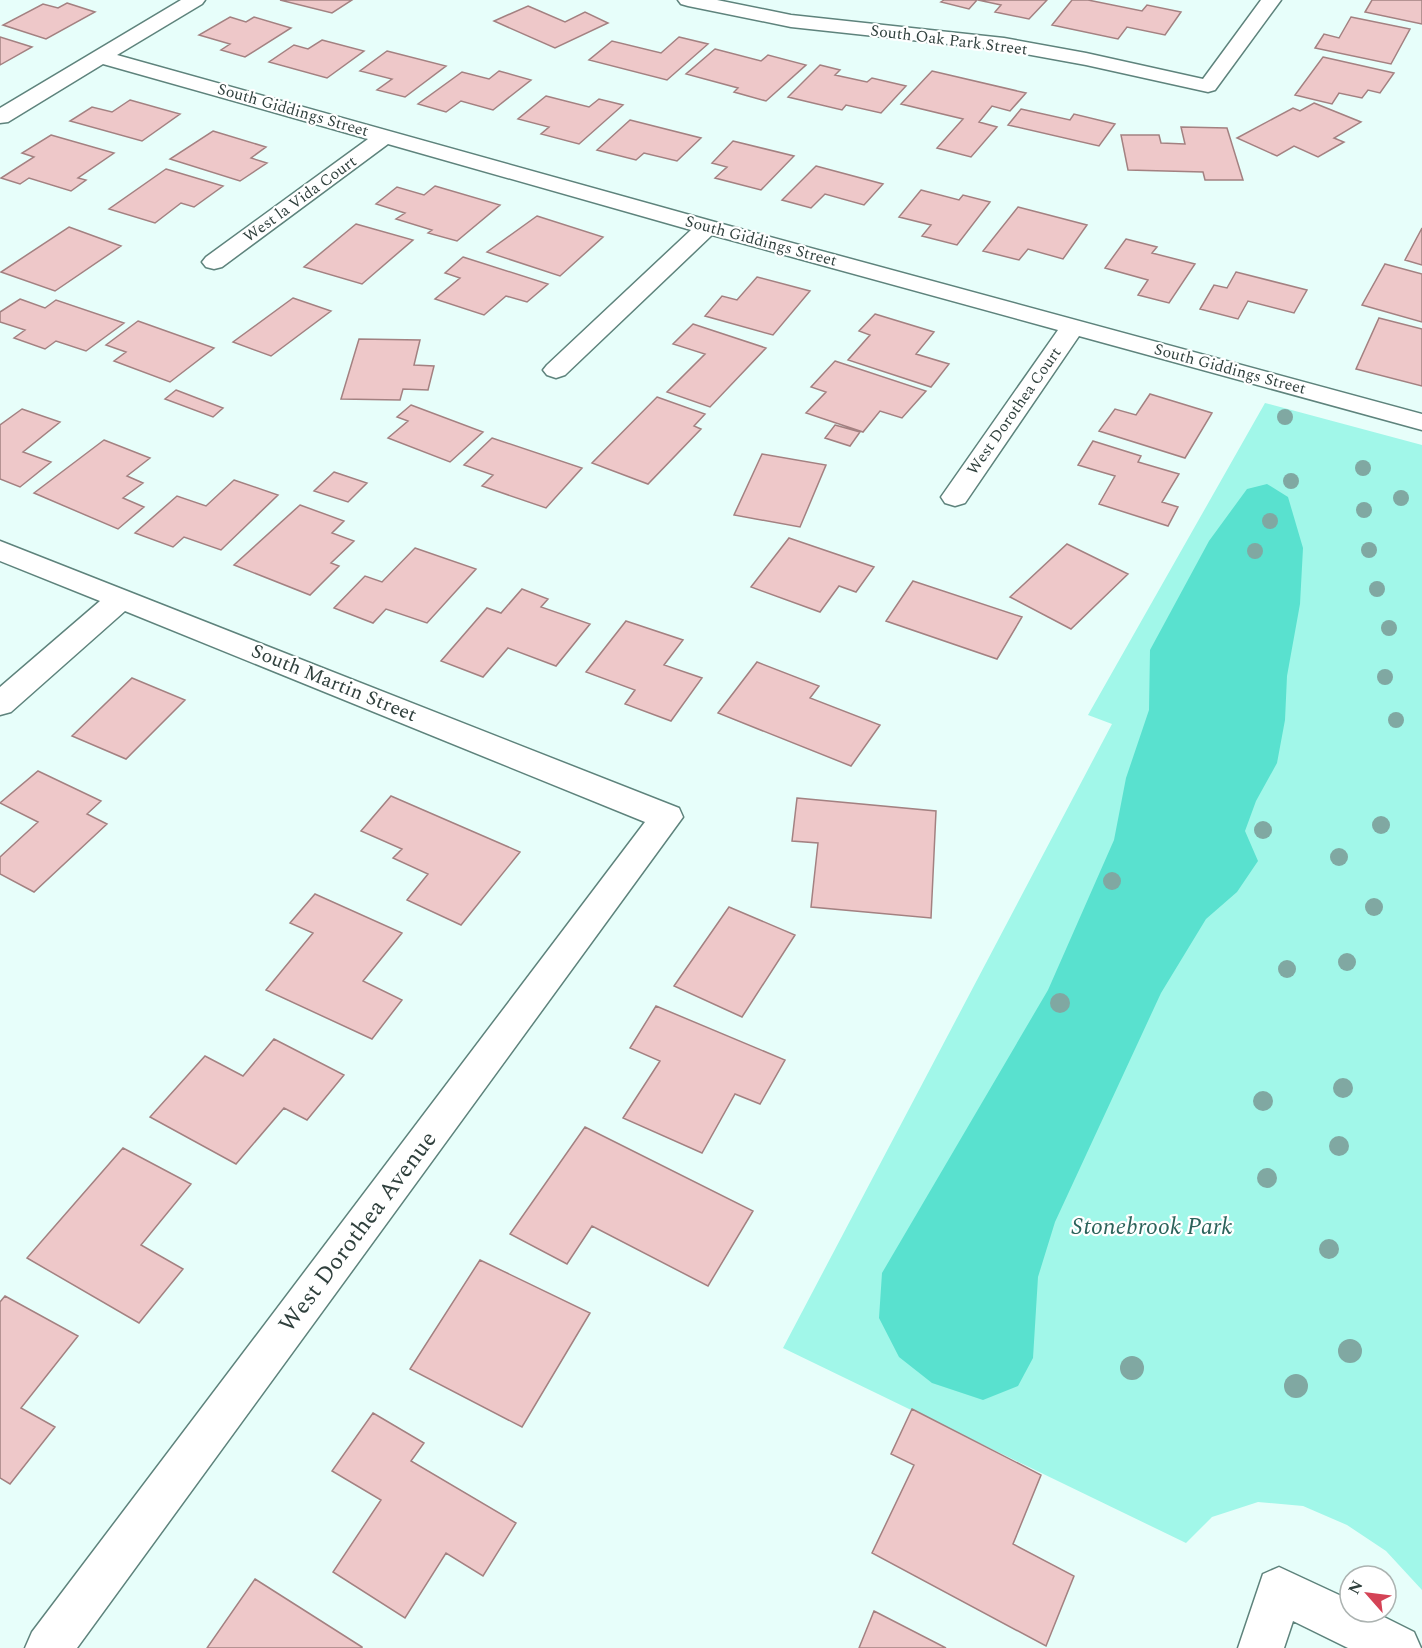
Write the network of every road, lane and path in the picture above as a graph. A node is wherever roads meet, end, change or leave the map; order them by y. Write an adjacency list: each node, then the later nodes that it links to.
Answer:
1 (195, 0): 4 (street)
2 (688, 0): 3 (street, South Oak Park Street)
3 (1271, 0)
4 (100, 57): 5 (street); 6 (street, South Giddings Street)
5 (0, 117)
6 (386, 136): 7 (street, South Giddings Street); 8 (street, West la Vida Court)
7 (707, 227): 9 (street, South Giddings Street); 10 (street)
8 (213, 262)
9 (1073, 326): 11 (street, South Giddings Street); 12 (street, West Dorothea Court)
10 (556, 370)
11 (1422, 422)
12 (956, 497)
13 (0, 550): 14 (street, South Martin Street)
14 (121, 598): 15 (street); 16 (street, South Martin Street)
15 (0, 704)
16 (667, 817): 17 (street, West Dorothea Avenue)
17 (48, 1648)
18 (1261, 1648): 19 (street)
19 (1398, 1648)

